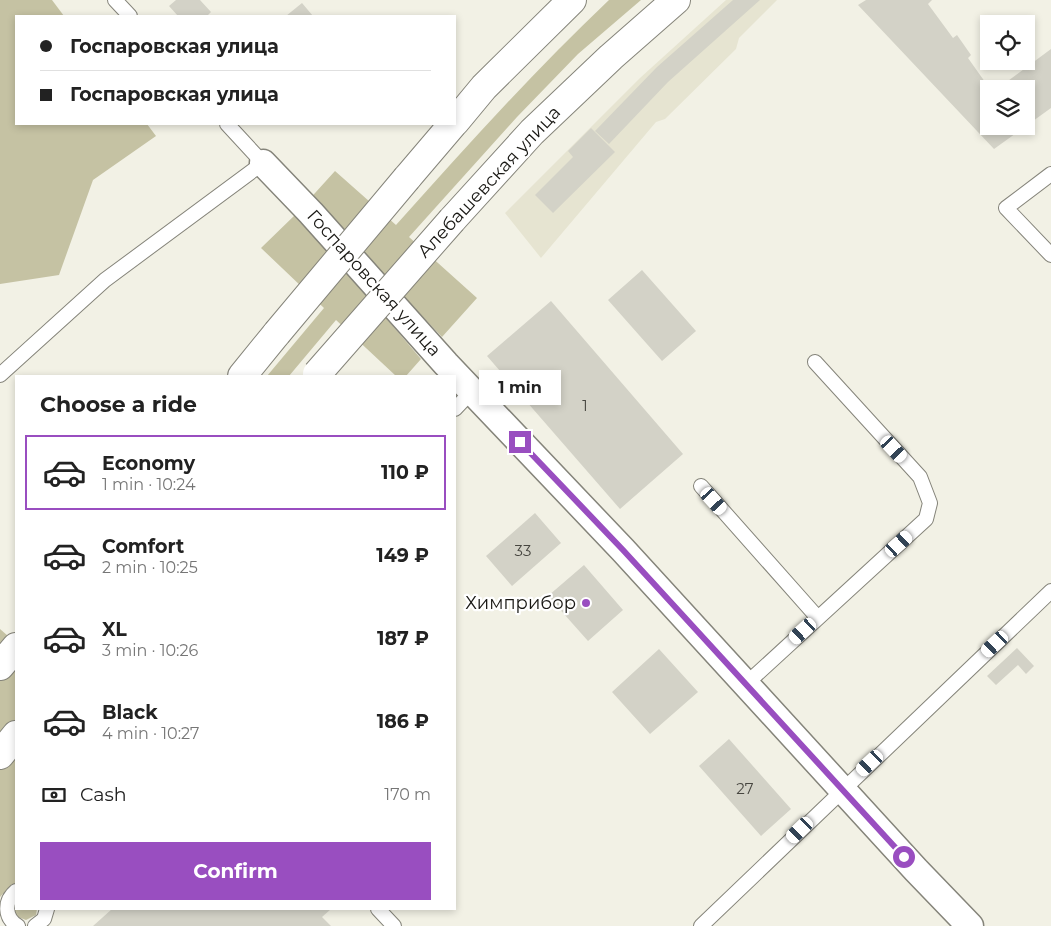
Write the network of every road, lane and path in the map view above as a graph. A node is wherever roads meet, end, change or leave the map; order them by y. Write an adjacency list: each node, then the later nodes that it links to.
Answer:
1 (115, 0): 4 (lane)
2 (676, 0): 14 (main road, Алебашевская улица, bridge)
3 (565, 4): 5 (main road)
4 (129, 15)
5 (456, 121)
6 (228, 125): 8 (lane, Госпаровская улица)
7 (452, 125): 13 (main road, bridge)
8 (263, 163): 12 (lane); 15 (street, Госпаровская улица)
9 (1051, 174): 10 (lane)
10 (1051, 255)
11 (815, 362): 20 (lane)
12 (0, 375)
13 (243, 375)
14 (316, 375)
15 (443, 375)
16 (456, 390): 17 (street, Госпаровская улица)
17 (464, 400): 23 (street, Госпаровская улица)
18 (701, 486): 20 (lane)
19 (1051, 591): 26 (lane)
20 (818, 618): 23 (lane)
21 (15, 648): 22 (main road)
22 (0, 666)
23 (745, 685): 26 (street, Госпаровская улица)
24 (15, 736): 25 (main road)
25 (0, 755)
26 (842, 789): 33 (lane); 34 (street, Госпаровская улица)
27 (15, 892): 30 (lane)
28 (47, 910): 31 (lane)
29 (379, 910): 32 (lane)
30 (18, 926)
31 (35, 926)
32 (394, 926)
33 (701, 926)
34 (970, 926)

